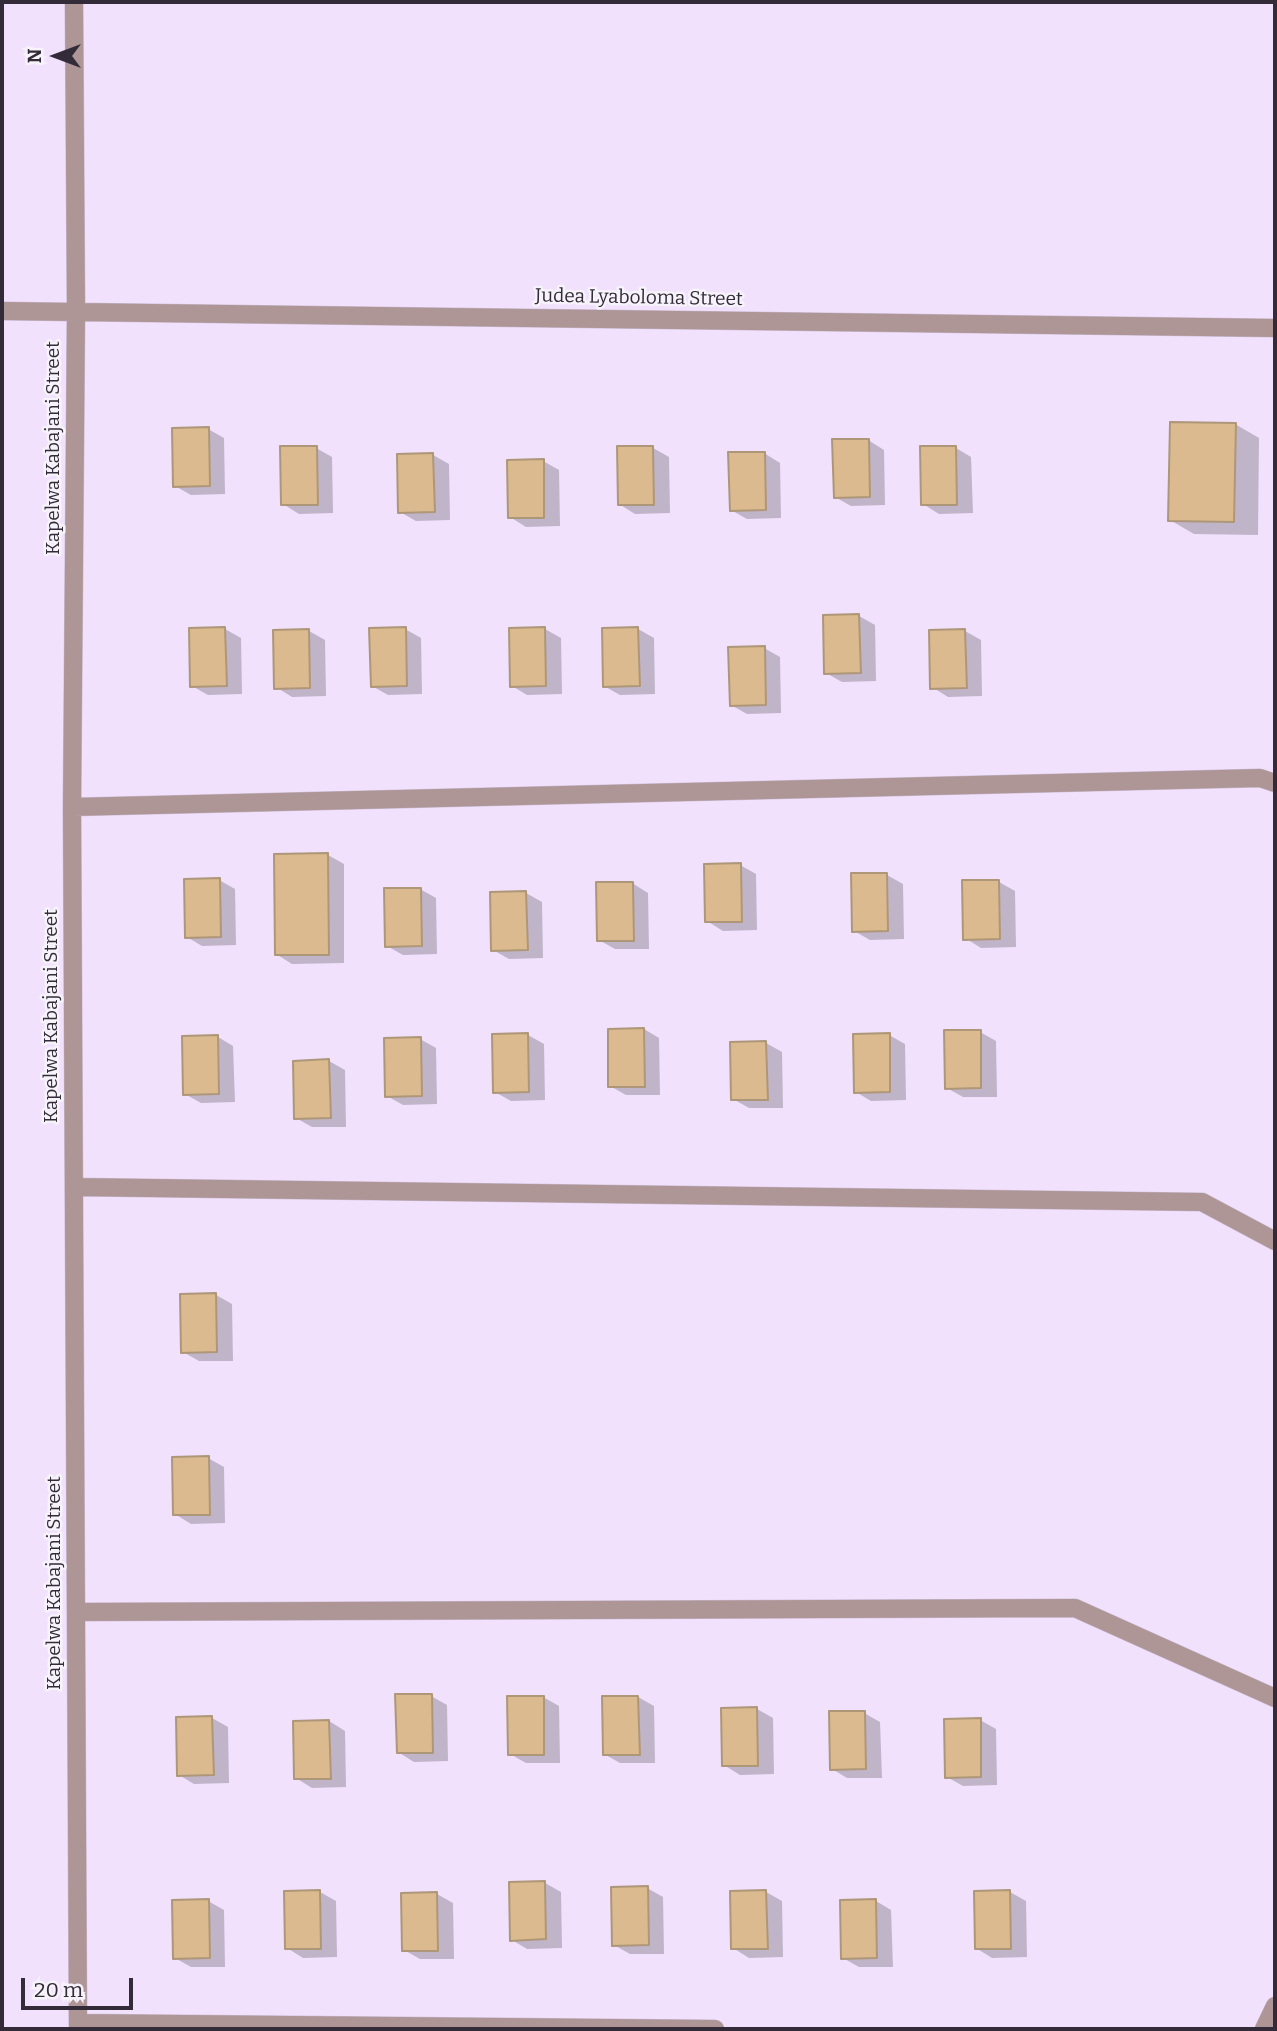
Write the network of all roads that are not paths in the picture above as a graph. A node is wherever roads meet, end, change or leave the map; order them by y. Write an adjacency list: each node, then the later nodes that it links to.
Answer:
1 (74, 2): 2 (street, Kapelwa Kabajani Street)
2 (76, 310): 3 (street, Judea Lyaboloma Street); 4 (street, Judea Lyaboloma Street); 6 (street, Kapelwa Kabajani Street)
3 (2, 311)
4 (1275, 328)
5 (1275, 783): 6 (street)
6 (72, 807): 7 (street, Kapelwa Kabajani Street)
7 (74, 1187): 8 (street); 9 (street, Kapelwa Kabajani Street)
8 (1275, 1241)
9 (76, 1612): 10 (street); 12 (street, Kapelwa Kabajani Street)
10 (1275, 1698)
11 (1275, 2006): 15 (street)
12 (78, 2026): 13 (street)
13 (582, 2029): 14 (street)
14 (715, 2029)
15 (1264, 2029)

